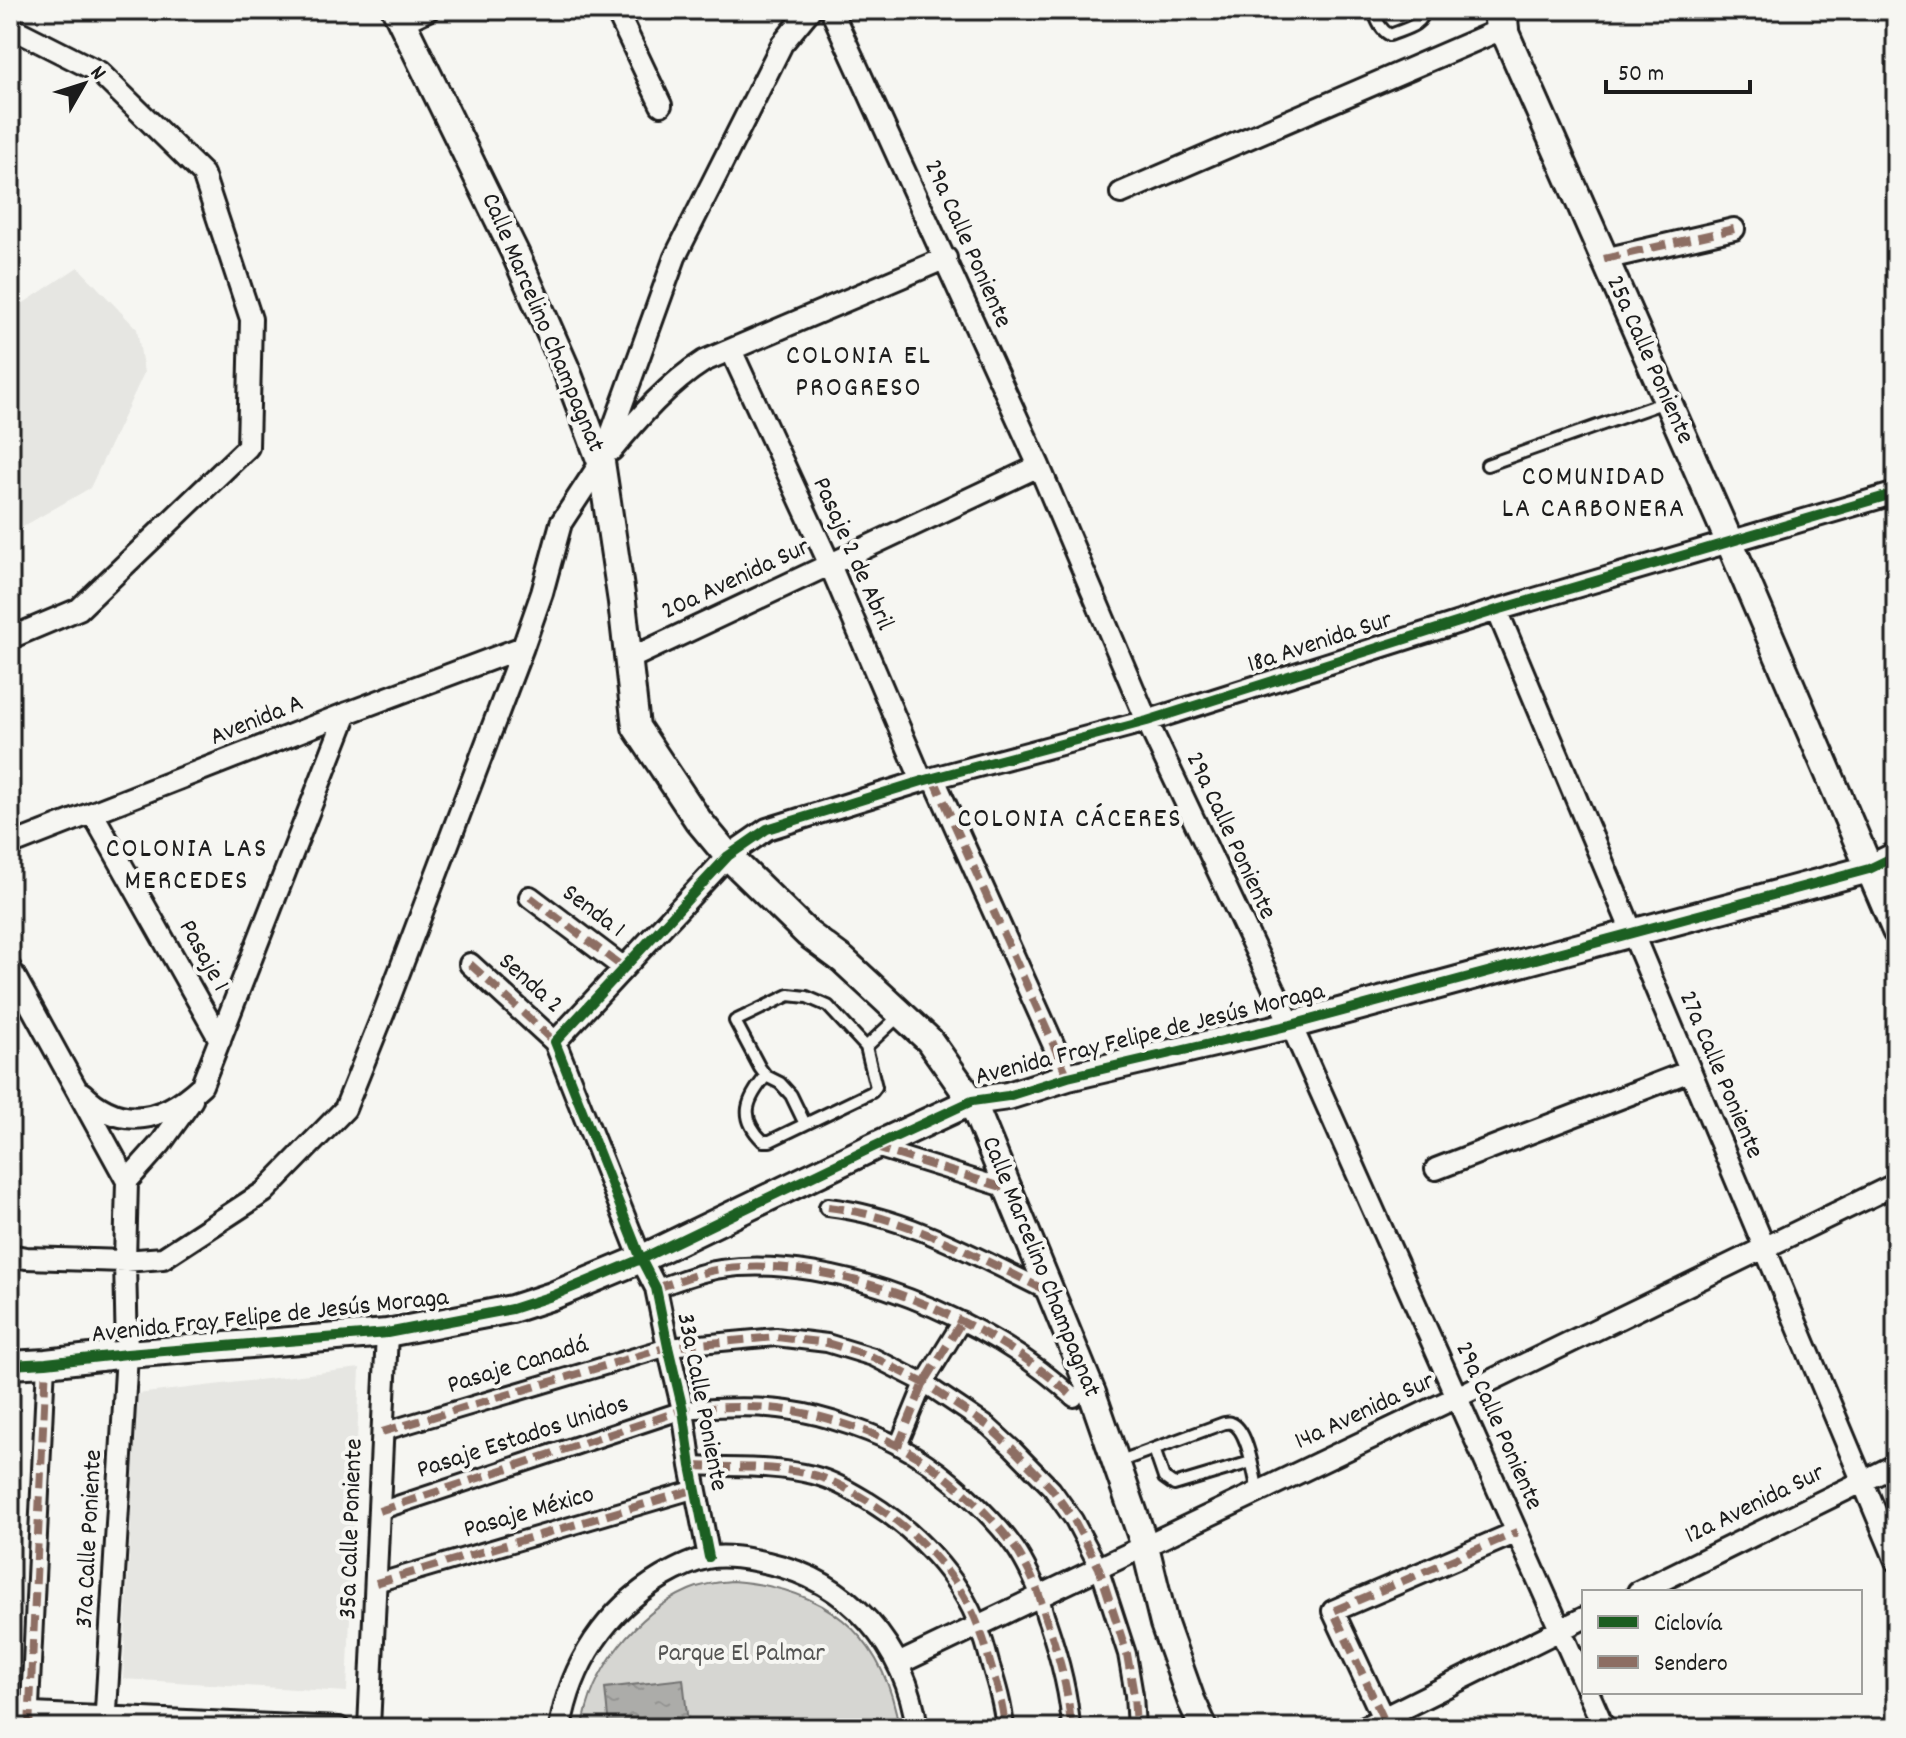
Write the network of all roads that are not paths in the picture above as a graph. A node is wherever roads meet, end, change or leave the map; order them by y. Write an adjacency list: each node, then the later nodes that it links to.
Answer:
1 (428, 10): 7 (street)
2 (616, 10): 10 (street)
3 (810, 10): 17 (street)
4 (831, 10): 13 (street, 29a Calle Poniente)
5 (1373, 10): 6 (lane)
6 (1424, 10)
7 (399, 16): 17 (street, Calle Marcelino Champagnat)
8 (1499, 16): 11 (street); 14 (street, 25a Calle Poniente)
9 (10, 27): 24 (street)
10 (661, 105)
11 (1121, 193)
12 (1734, 229): 14 (street)
13 (946, 258): 15 (street); 19 (street, 29a Calle Poniente)
14 (1604, 259): 16 (street, 25a Calle Poniente)
15 (731, 350): 17 (street); 22 (street, Pasaje 2 de Abril)
16 (1667, 401): 18 (lane); 21 (street, 25a Calle Poniente)
17 (601, 462): 25 (street); 26 (street, Calle Marcelino Champagnat)
18 (1487, 465)
19 (1039, 466): 22 (street, 20a Avenida Sur); 28 (street, 29a Calle Poniente)
20 (1896, 493): 21 (street, 18a Avenida Sur)
21 (1730, 543): 23 (street, 18a Avenida Sur); 34 (street, 25a Calle Poniente)
22 (830, 565): 26 (street, 20a Avenida Sur); 29 (street, Pasaje 2 de Abril)
23 (1497, 610): 28 (street, 18a Avenida Sur); 37 (street, 27a Calle Poniente)
24 (10, 638)
25 (523, 647): 27 (street, Avenida A); 62 (street)
26 (629, 659): 32 (street, Calle Marcelino Champagnat)
27 (347, 713): 30 (street, Avenida A); 43 (street)
28 (1147, 721): 29 (street, 18a Avenida Sur); 42 (street, 29a Calle Poniente)
29 (928, 780): 32 (street, 18a Avenida Sur); 49 (street, Pasaje 2 de Abril)
30 (93, 814): 31 (street, Avenida A); 43 (street, Pasaje 1)
31 (10, 845)
32 (728, 856): 40 (street, 18a Avenida Sur); 41 (street, Calle Marcelino Champagnat)
33 (1896, 856): 34 (street, Avenida Fray Felipe de Jesús Moraga)
34 (1869, 869): 36 (street, 25a Calle Poniente); 37 (street, Avenida Fray Felipe de Jesús Moraga)
35 (530, 897): 40 (street, Senda 1)
36 (1896, 931)
37 (1632, 933): 42 (street, Avenida Fray Felipe de Jesús Moraga); 46 (street, 27a Calle Poniente)
38 (470, 964): 44 (street, Senda 2)
39 (10, 968): 47 (street)
40 (624, 968): 44 (street, 18a Avenida Sur)
41 (902, 1013): 45 (lane); 51 (street, Calle Marcelino Champagnat)
42 (1291, 1025): 49 (street, Avenida Fray Felipe de Jesús Moraga); 72 (street, 29a Calle Poniente)
43 (220, 1040): 50 (street)
44 (555, 1042): 61 (street, 33a Calle Poniente)
45 (866, 1047): 48 (lane); 52 (lane)
46 (1690, 1071): 54 (street); 59 (street, 27a Calle Poniente)
47 (67, 1075): 50 (street); 55 (street)
48 (766, 1076): 52 (lane); 52 (lane)
49 (1068, 1077): 51 (street, Avenida Fray Felipe de Jesús Moraga)
50 (202, 1085): 55 (street)
51 (972, 1101): 53 (street, Avenida Fray Felipe de Jesús Moraga); 57 (street, Calle Marcelino Champagnat)
52 (805, 1124)
53 (873, 1147): 57 (street); 61 (street, Avenida Fray Felipe de Jesús Moraga)
54 (1436, 1169)
55 (127, 1181): 62 (street, 37a Calle Poniente)
56 (1896, 1184): 59 (street, 14a Avenida Sur)
57 (1008, 1189): 64 (street, Calle Marcelino Champagnat)
58 (828, 1207): 64 (street)
59 (1765, 1248): 72 (street, 14a Avenida Sur); 82 (street, 27a Calle Poniente)
60 (10, 1255): 62 (street)
61 (641, 1259): 63 (street, 33a Calle Poniente); 66 (street, Avenida Fray Felipe de Jesús Moraga)
62 (125, 1261): 68 (street, 37a Calle Poniente)
63 (656, 1288): 65 (street); 67 (street, 33a Calle Poniente)
64 (1051, 1293): 78 (street, Calle Marcelino Champagnat)
65 (962, 1321): 71 (street); 73 (street)
66 (387, 1333): 68 (street, Avenida Fray Felipe de Jesús Moraga); 75 (street, 35a Calle Poniente)
67 (668, 1347): 71 (street, Pasaje Canadá); 74 (street, 33a Calle Poniente); 75 (street, Pasaje Canadá)
68 (127, 1354): 69 (street, Avenida Fray Felipe de Jesús Moraga); 102 (street, 37a Calle Poniente)
69 (46, 1363): 70 (street, Avenida Fray Felipe de Jesús Moraga); 100 (street)
70 (10, 1365)
71 (924, 1383): 76 (street); 90 (street, Pasaje Canadá)
72 (1457, 1397): 84 (street, 14a Avenida Sur); 86 (street, 29a Calle Poniente)
73 (1074, 1398)
74 (683, 1410): 76 (street, Pasaje Estados Unidos); 81 (street, 33a Calle Poniente); 85 (street, Pasaje Estados Unidos)
75 (382, 1432): 85 (street, 35a Calle Poniente)
76 (898, 1446): 93 (street, Pasaje Estados Unidos)
77 (1154, 1449): 78 (lane); 79 (lane); 79 (lane)
78 (1116, 1462): 87 (street, Calle Marcelino Champagnat)
79 (1251, 1462): 84 (lane)
80 (1896, 1465): 82 (street, 12a Avenida Sur)
81 (691, 1466): 83 (street, 33a Calle Poniente); 95 (street)
82 (1863, 1481): 89 (street, 27a Calle Poniente); 92 (street, 12a Avenida Sur)
83 (696, 1489): 88 (street, 33a Calle Poniente); 91 (street, Pasaje México)
84 (1258, 1492): 87 (street, 14a Avenida Sur)
85 (379, 1511): 91 (street, 35a Calle Poniente)
86 (1517, 1532): 96 (street, 29a Calle Poniente); 101 (street)
87 (1145, 1546): 90 (street, 14a Avenida Sur); 110 (street, Calle Marcelino Champagnat)
88 (709, 1557): 97 (street); 105 (street)
89 (1896, 1561)
90 (1099, 1568): 93 (street, 14a Avenida Sur); 109 (street, Pasaje Canadá)
91 (376, 1583): 104 (street, 35a Calle Poniente)
92 (1642, 1590)
93 (1040, 1596): 95 (street, 14a Avenida Sur); 108 (street, Pasaje Estados Unidos)
94 (1582, 1619): 96 (street)
95 (979, 1625): 97 (street, 14a Avenida Sur); 107 (street)
96 (1561, 1630): 98 (street, 29a Calle Poniente); 101 (street)
97 (898, 1664): 106 (street)
98 (1582, 1678)
99 (1589, 1694): 112 (street)
100 (23, 1718): 102 (street)
101 (1383, 1718): 111 (street)
102 (106, 1723): 103 (street)
103 (339, 1728)
104 (369, 1728)
105 (560, 1728)
106 (917, 1728)
107 (1005, 1728)
108 (1071, 1728)
109 (1136, 1728)
110 (1204, 1728)
111 (1363, 1728)
112 (1604, 1728)

